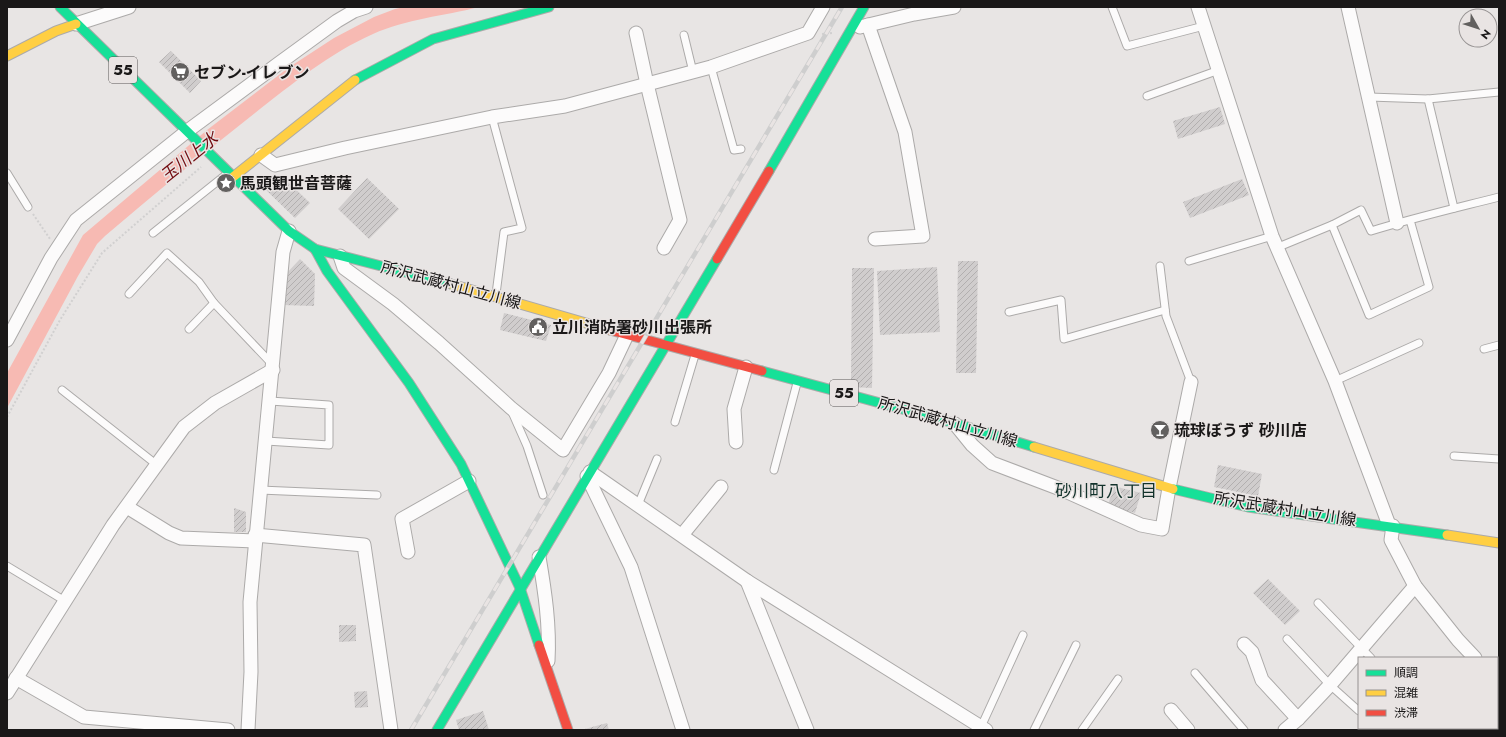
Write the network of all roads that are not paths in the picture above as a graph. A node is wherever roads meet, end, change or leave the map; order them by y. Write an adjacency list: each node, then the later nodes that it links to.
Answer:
1 (60, 7): 12 (street, 55)
2 (129, 7): 12 (street)
3 (366, 7): 28 (street)
4 (549, 7): 30 (street)
5 (823, 7): 19 (street)
6 (864, 7): 15 (street)
7 (954, 7): 11 (street)
8 (1112, 7): 14 (lane)
9 (1198, 7): 14 (street)
10 (1348, 7): 25 (street)
11 (913, 10): 13 (street)
12 (76, 24): 18 (street); 28 (street, 55)
13 (868, 25): 15 (street); 41 (street)
14 (1204, 26): 20 (street)
15 (851, 30): 57 (street)
16 (636, 33): 22 (street)
17 (684, 35): 21 (lane)
18 (7, 56)
19 (711, 67): 21 (street); 29 (lane)
20 (1219, 70): 24 (lane); 42 (street)
21 (693, 72): 22 (street)
22 (647, 84): 27 (street); 43 (street)
23 (1499, 92): 26 (lane)
24 (1147, 96)
25 (1370, 96): 26 (lane); 37 (street)
26 (1428, 99): 35 (lane)
27 (492, 117): 30 (street); 49 (lane)
28 (189, 134): 31 (street, 55); 55 (street)
29 (741, 149)
30 (261, 155): 31 (street)
31 (228, 172): 39 (street, 所沢武蔵村山立川線 / 55); 40 (lane)
32 (7, 173): 34 (lane)
33 (1499, 197): 35 (lane)
34 (28, 206)
35 (1454, 208): 36 (lane)
36 (1410, 220): 37 (lane); 38 (lane)
37 (1397, 223): 38 (lane)
38 (1332, 225): 42 (lane)
39 (289, 231): 44 (street, 所沢武蔵村山立川線 / 55); 62 (street)
40 (153, 233)
41 (875, 238)
42 (1274, 242): 46 (lane); 64 (street)
43 (664, 248)
44 (315, 249): 45 (street, 所沢武蔵村山立川線 / 55); 79 (street)
45 (340, 256): 49 (street, 所沢武蔵村山立川線 / 55); 68 (street)
46 (1189, 261)
47 (1160, 266): 51 (lane)
48 (129, 294): 50 (lane)
49 (496, 296): 54 (street, 所沢武蔵村山立川線 / 55)
50 (214, 302): 53 (lane); 62 (lane)
51 (1165, 310): 52 (lane); 65 (lane)
52 (1009, 312)
53 (189, 329)
54 (627, 335): 57 (street, 所沢武蔵村山立川線 / 55); 68 (street)
55 (7, 340)
56 (1419, 343): 64 (lane)
57 (665, 345): 60 (street, 所沢武蔵村山立川線 / 55); 78 (street)
58 (1499, 345): 59 (lane)
59 (1484, 349)
60 (696, 353): 61 (street, 所沢武蔵村山立川線 / 55); 69 (lane)
61 (746, 367): 63 (street, 所沢武蔵村山立川線 / 55); 72 (street)
62 (273, 368): 67 (street); 76 (street)
63 (798, 381): 70 (street, 所沢武蔵村山立川線 / 55); 77 (lane)
64 (1336, 381): 87 (street)
65 (1191, 382): 81 (street)
66 (62, 390): 76 (lane)
67 (270, 401): 71 (street); 71 (lane)
68 (511, 408): 84 (lane)
69 (675, 422)
70 (954, 423): 81 (street, 所沢武蔵村山立川線 / 55); 81 (street)
71 (266, 441): 82 (street)
72 (736, 442)
73 (1454, 456): 75 (lane)
74 (657, 459): 85 (lane)
75 (1499, 459)
76 (157, 465): 86 (street)
77 (774, 470)
78 (588, 474): 85 (street); 92 (street); 120 (street)
79 (469, 481): 91 (street); 96 (street)
80 (721, 487): 88 (street)
81 (1168, 488): 87 (street, 所沢武蔵村山立川線 / 55)
82 (260, 490): 83 (lane); 89 (street)
83 (377, 495)
84 (543, 495)
85 (638, 505): 88 (street)
86 (127, 507): 89 (street); 97 (street)
87 (1391, 526): 90 (street, 所沢武蔵村山立川線 / 55); 95 (street)
88 (682, 535): 94 (street)
89 (255, 538): 116 (street); 117 (street)
90 (1499, 544)
91 (408, 552)
92 (539, 558): 96 (street); 106 (street)
93 (7, 566): 97 (lane)
94 (747, 581): 114 (street); 121 (street)
95 (1415, 586): 103 (street); 105 (street)
96 (520, 588): 106 (street); 118 (street)
97 (65, 601): 109 (street)
98 (1318, 603): 103 (lane)
99 (1023, 635): 114 (lane)
100 (1287, 639): 110 (lane)
101 (1244, 644): 113 (street)
102 (1076, 645): 122 (lane)
103 (1361, 649): 104 (lane); 110 (street)
104 (1370, 657)
105 (1474, 657)
106 (547, 669): 119 (street)
107 (1195, 672): 125 (lane)
108 (1118, 678): 123 (lane)
109 (11, 684): 115 (street)
110 (1330, 685): 112 (lane); 113 (street)
111 (1171, 710): 124 (street)
112 (1358, 710)
113 (1298, 719): 126 (street)
114 (984, 728)
115 (228, 730)
116 (248, 730)
117 (391, 730)
118 (437, 730)
119 (568, 730)
120 (683, 730)
121 (807, 730)
122 (1034, 730)
123 (1082, 730)
124 (1188, 730)
125 (1244, 730)
126 (1285, 730)

